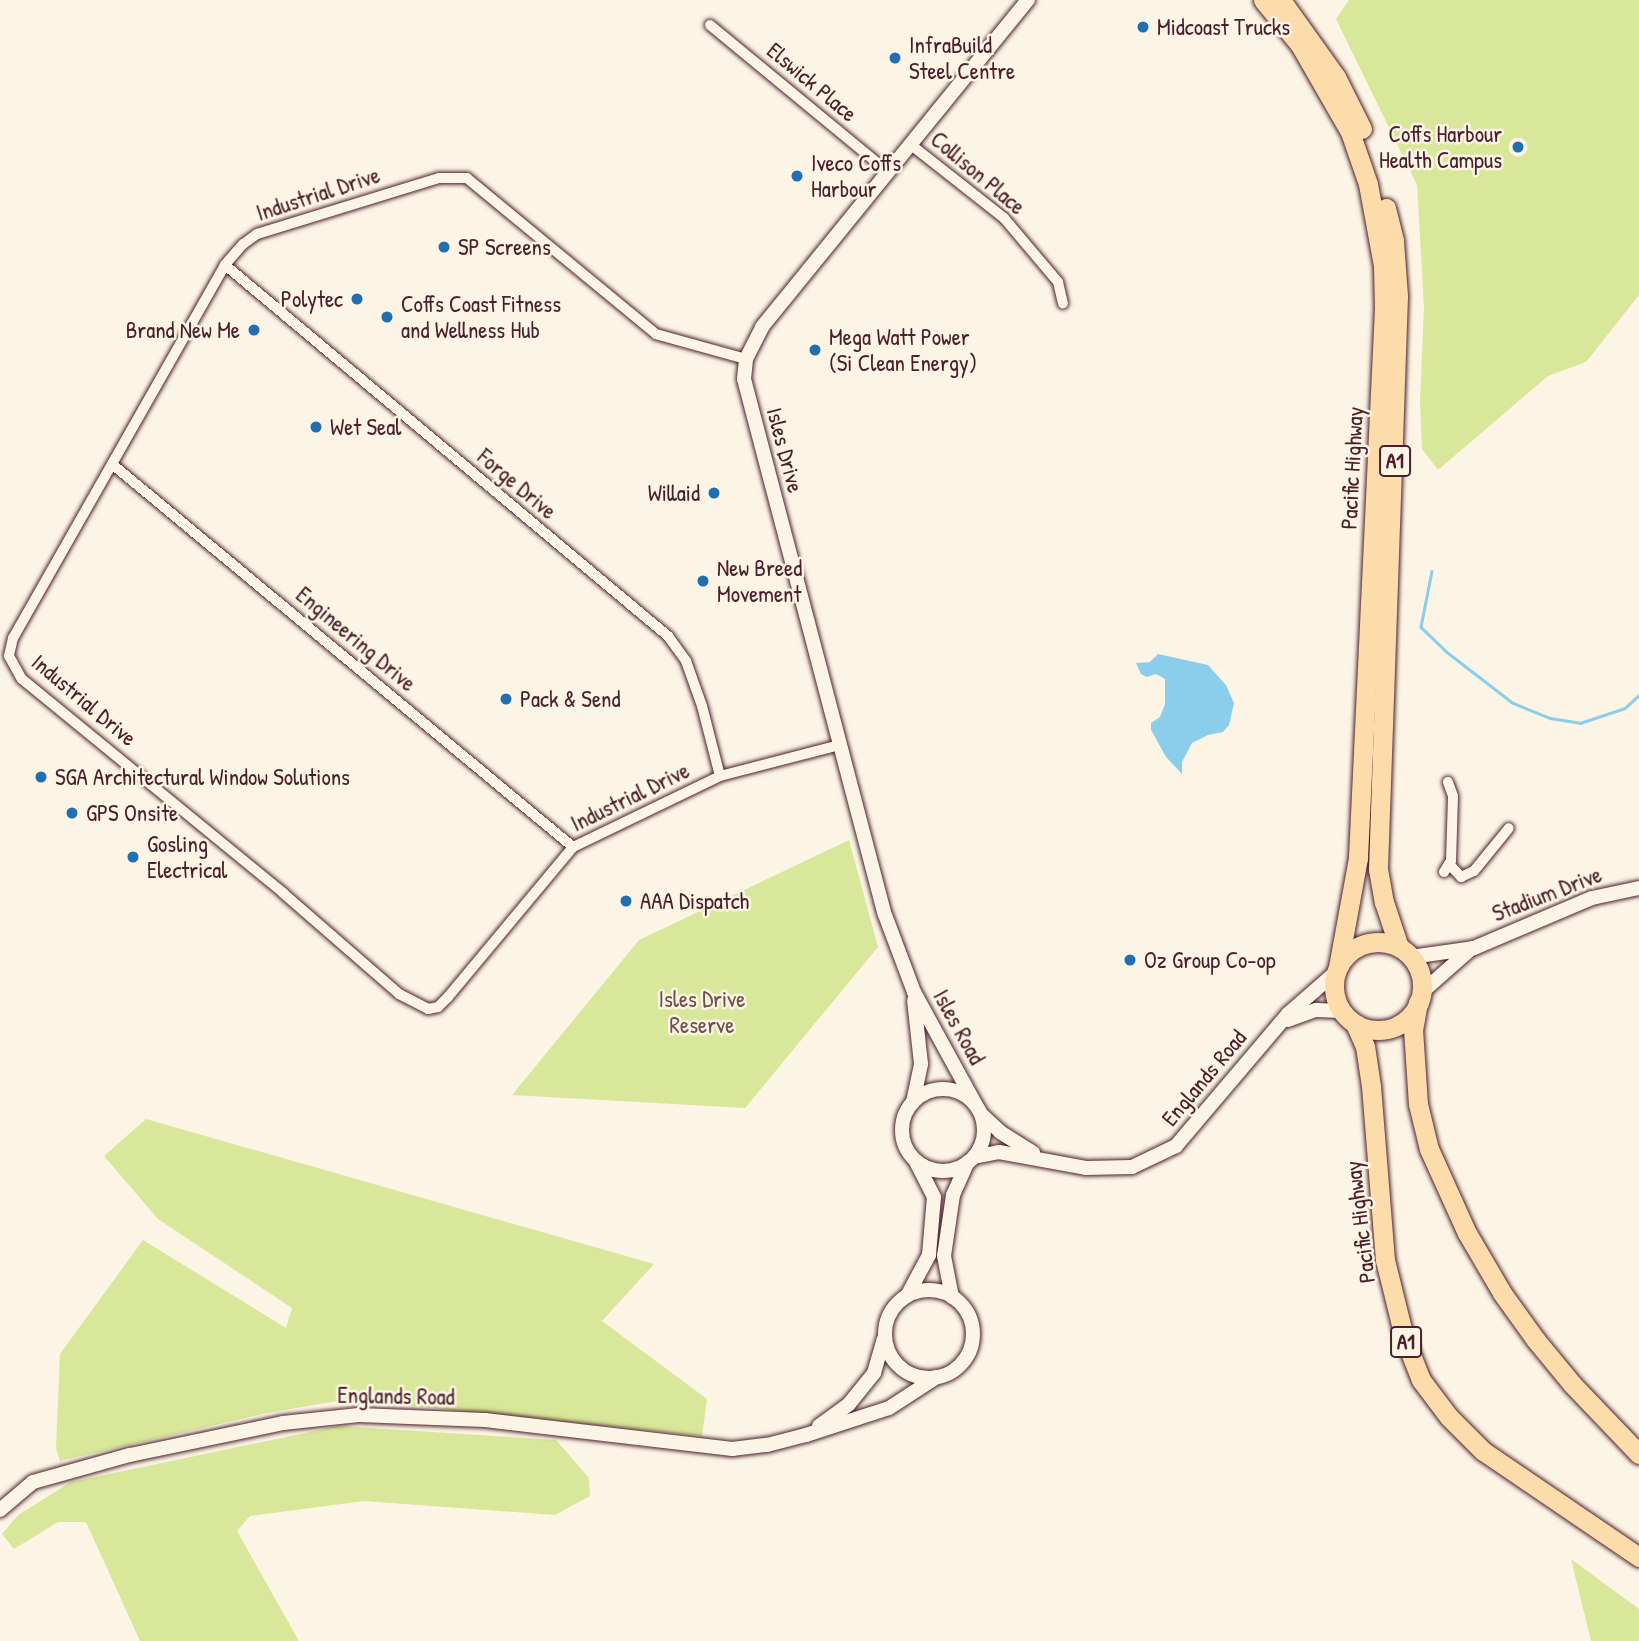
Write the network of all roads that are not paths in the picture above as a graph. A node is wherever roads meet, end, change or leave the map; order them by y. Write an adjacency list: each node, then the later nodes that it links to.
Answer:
1 (1028, 0): 5 (street, Isles Drive)
2 (1263, 0): 19 (highway, Pacific Highway / A1)
3 (1281, 0): 18 (highway, Pacific Highway / A1)
4 (710, 24): 6 (street, Elswick Place)
5 (910, 144): 6 (street, Isles Drive); 8 (street, Collison Place)
6 (887, 171): 9 (street, Isles Drive)
7 (225, 265): 9 (street, Industrial Drive); 10 (street, Industrial Drive); 12 (street, Forge Drive)
8 (1063, 303)
9 (746, 359): 11 (street, Isles Drive)
10 (112, 464): 15 (street, Engineering Drive); 15 (street, Industrial Drive)
11 (839, 745): 12 (street, Industrial Drive); 20 (street, Isles Drive)
12 (720, 776): 15 (street, Industrial Drive)
13 (1448, 782): 14 (street)
14 (1509, 828)
15 (573, 847)
16 (1639, 888): 17 (street, Stadium Drive)
17 (1474, 947): 18 (street, Stadium Drive); 21 (street, Stadium Drive)
18 (1405, 952): 19 (highway); 21 (highway, A1)
19 (1337, 970): 22 (highway, A1); 23 (street, Englands Road)
20 (914, 992): 24 (street, Isles Road); 25 (street, Isles Road)
21 (1420, 998): 22 (highway); 34 (highway, A1)
22 (1348, 1018): 23 (street); 36 (highway, Pacific Highway / A1)
23 (1275, 1029): 26 (street, Englands Road)
24 (913, 1102): 25 (street, Englands Road); 28 (street, Englands Road)
25 (979, 1110): 26 (street, Englands Road); 27 (street, Englands Road)
26 (1043, 1159): 27 (street, Englands Road)
27 (971, 1160): 28 (street, Englands Road); 30 (street, Englands Road)
28 (916, 1162): 29 (street, Englands Road)
29 (907, 1296): 30 (street); 31 (street, Englands Road)
30 (952, 1297): 32 (street, Englands Road)
31 (885, 1337): 32 (street); 33 (street, Englands Road)
32 (937, 1377): 33 (street, Englands Road)
33 (806, 1435): 35 (street, Englands Road)
34 (1639, 1454)
35 (0, 1510)
36 (1639, 1558)

